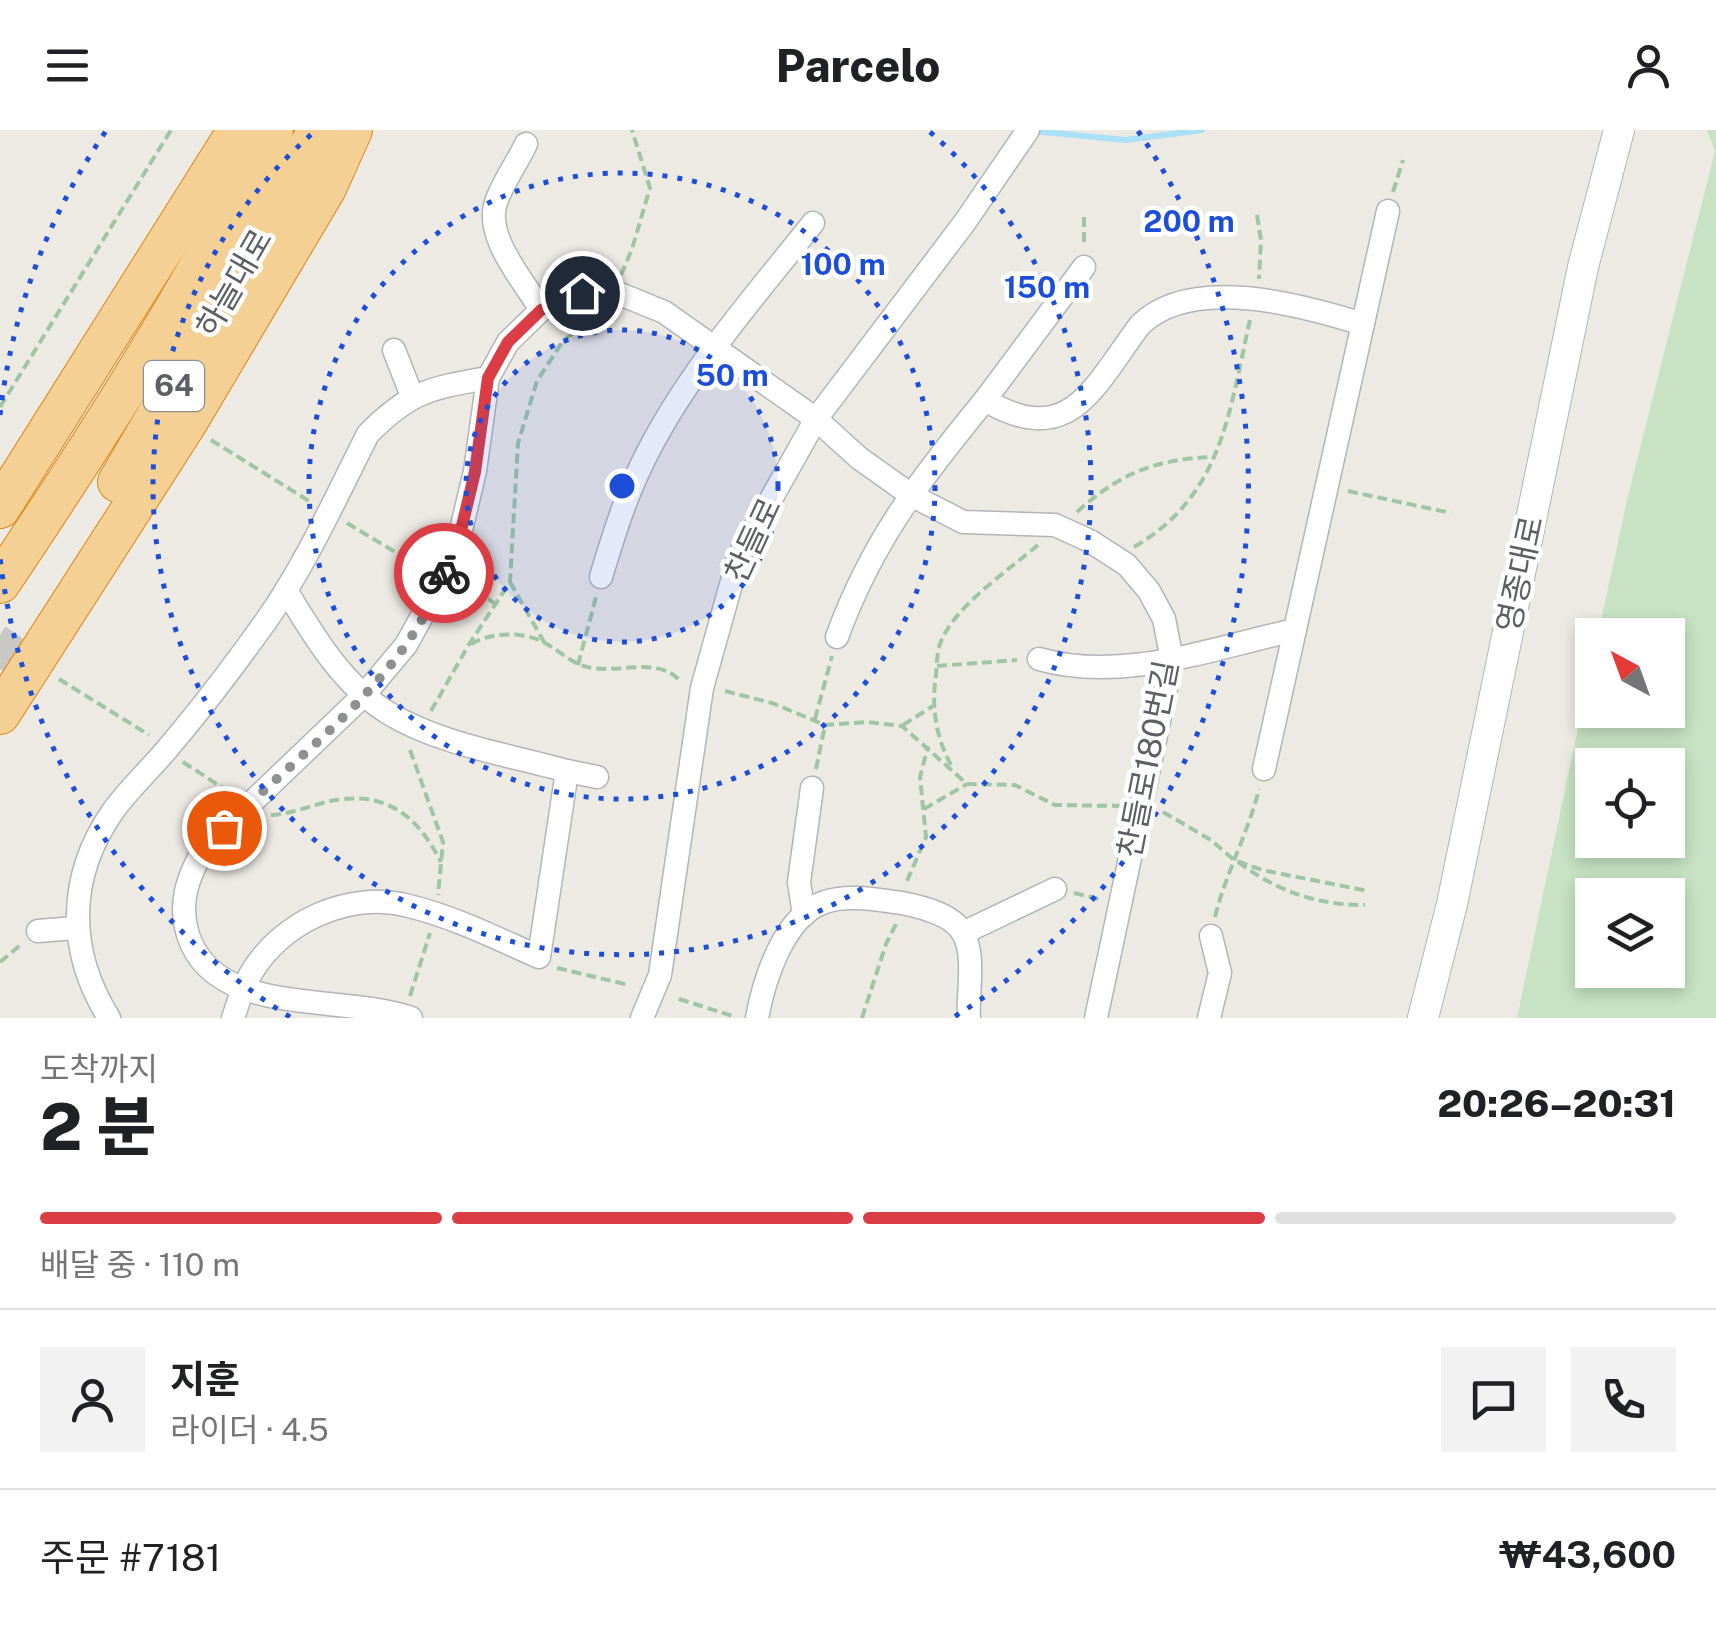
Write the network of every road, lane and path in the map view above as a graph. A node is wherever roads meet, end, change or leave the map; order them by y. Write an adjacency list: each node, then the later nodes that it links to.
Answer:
1 (171, 130): 27 (path)
2 (238, 130): 34 (highway)
3 (273, 130): 43 (highway, 하늘대로 / 64)
4 (318, 130): 49 (highway, 하늘대로 / 64)
5 (352, 130): 61 (highway)
6 (632, 130): 16 (path)
7 (1028, 130): 28 (street, 찬들로)
8 (1615, 140): 111 (street, 영종대로)
9 (526, 144): 19 (street)
10 (1402, 160): 11 (path)
11 (1388, 211): 21 (street)
12 (1256, 215): 17 (path)
13 (1084, 216): 15 (path)
14 (813, 222): 23 (street)
15 (1084, 267): 26 (street)
16 (619, 279)
17 (1259, 289)
18 (606, 309): 42 (path)
19 (541, 310): 23 (street, 찬들로180번길); 24 (street)
20 (1255, 313): 30 (path)
21 (1363, 324): 26 (street); 47 (street)
22 (394, 350): 25 (street)
23 (714, 350): 28 (street, 찬들로180번길); 41 (street)
24 (488, 378): 25 (street); 59 (street)
25 (412, 396): 45 (street)
26 (985, 400): 32 (street)
27 (0, 407)
28 (816, 418): 32 (street, 찬들로180번길); 104 (street, 찬들로)
29 (202, 435): 33 (path)
30 (1214, 457): 36 (path); 39 (path)
31 (1338, 489): 35 (path)
32 (911, 495): 48 (street); 53 (street, 찬들로180번길)
33 (316, 506)
34 (0, 508)
35 (1451, 513)
36 (1074, 515)
37 (339, 518): 40 (path)
38 (1045, 538): 55 (path)
39 (1130, 549)
40 (428, 572)
41 (601, 578): 54 (path)
42 (510, 582): 46 (path); 50 (path)
43 (0, 583)
44 (452, 584): 46 (path)
45 (286, 590): 59 (street); 91 (street)
46 (495, 604): 51 (path)
47 (1295, 630): 53 (street); 70 (street)
48 (836, 637): 63 (path)
49 (22, 638)
50 (544, 642): 51 (path); 54 (path)
51 (468, 646): 62 (path)
52 (1039, 659): 53 (street); 55 (path)
53 (1172, 660): 109 (street, 찬들로180번길)
54 (578, 664): 57 (path)
55 (937, 666): 60 (path)
56 (47, 672): 66 (path)
57 (684, 685)
58 (715, 689): 63 (path)
59 (364, 695): 71 (street); 99 (street)
60 (933, 706): 65 (path); 72 (path)
61 (0, 714)
62 (429, 714)
63 (814, 719): 64 (path)
64 (825, 724): 65 (path); 75 (path)
65 (902, 726): 67 (path)
66 (160, 741)
67 (928, 746): 72 (path); 78 (path)
68 (410, 749): 82 (path)
69 (179, 759): 76 (path)
70 (1264, 769): 81 (path)
71 (567, 771): 73 (street); 97 (street)
72 (955, 772): 74 (path)
73 (597, 777)
74 (967, 784): 77 (path); 78 (path)
75 (812, 788): 89 (street)
76 (237, 796)
77 (1130, 806)
78 (924, 809): 84 (path)
79 (264, 810): 82 (path)
80 (1154, 810): 81 (path)
81 (1234, 860): 85 (path); 88 (path); 95 (path)
82 (441, 863): 86 (path)
83 (1055, 888): 87 (path); 94 (street)
84 (902, 891)
85 (1368, 891)
86 (438, 895)
87 (1109, 902)
88 (1365, 905)
89 (804, 915): 94 (street); 106 (street)
90 (900, 915): 107 (path)
91 (75, 928): 92 (street); 102 (street)
92 (38, 930): 96 (path)
93 (431, 930): 101 (path)
94 (963, 933): 108 (street)
95 (1210, 936): 110 (street)
96 (0, 962)
97 (546, 962): 98 (path); 99 (street)
98 (628, 985)
99 (241, 994): 101 (street); 103 (street)
100 (679, 1000): 105 (path)
101 (409, 1012)
102 (109, 1018)
103 (233, 1018)
104 (642, 1018)
105 (738, 1018)
106 (756, 1018)
107 (862, 1018)
108 (968, 1018)
109 (1096, 1018)
110 (1209, 1018)
111 (1423, 1018)

